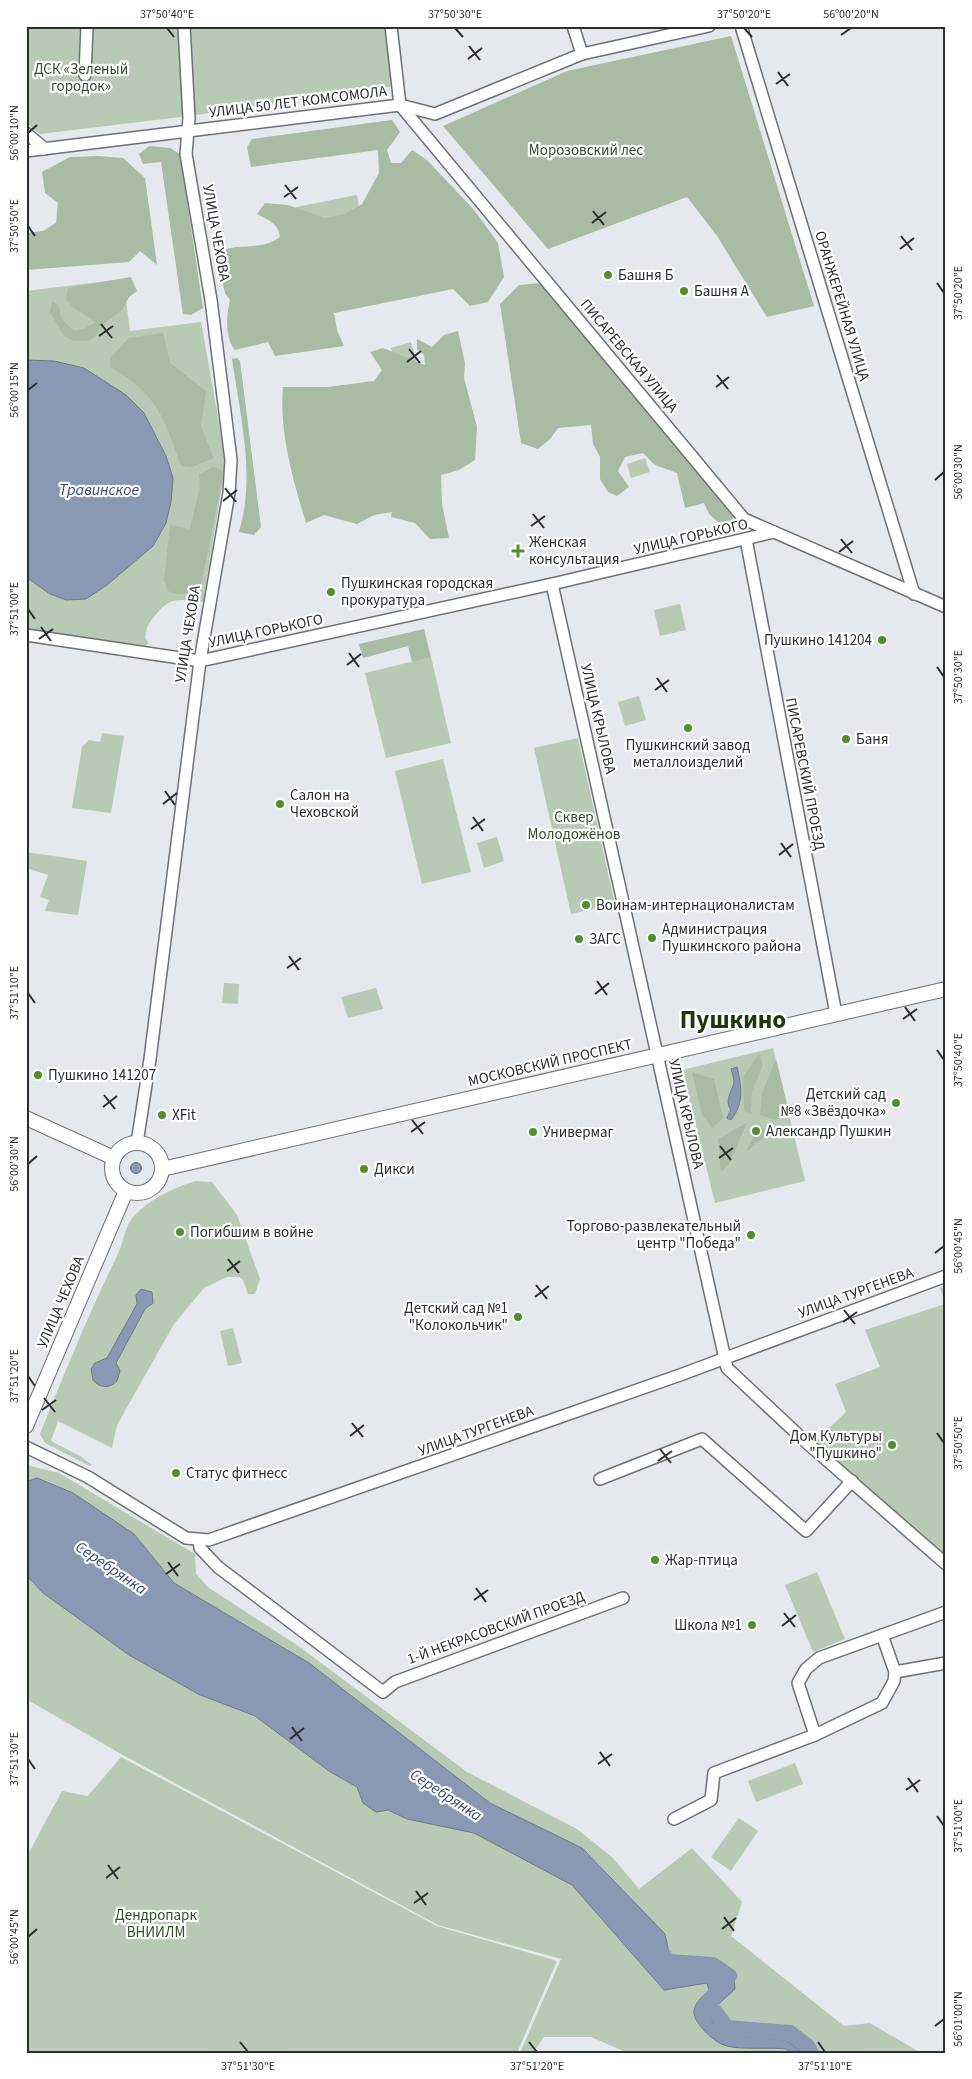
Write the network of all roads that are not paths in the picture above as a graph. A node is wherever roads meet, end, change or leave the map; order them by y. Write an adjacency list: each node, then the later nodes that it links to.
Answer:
1 (87, 26): 8 (street)
2 (184, 26): 10 (street, УЛИЦА ЧЕХОВА)
3 (391, 26): 9 (street)
4 (573, 26): 7 (street)
5 (709, 26): 7 (street, УЛИЦА 50 ЛЕТ КОМСОМОЛА)
6 (741, 26): 17 (street, ОРАНЖЕРЕЙНАЯ УЛИЦА)
7 (582, 54): 9 (street, УЛИЦА 50 ЛЕТ КОМСОМОЛА)
8 (85, 75)
9 (400, 105): 10 (street, УЛИЦА 50 ЛЕТ КОМСОМОЛА); 14 (street, ПИСАРЕВСКАЯ УЛИЦА)
10 (187, 132): 12 (street, УЛИЦА 50 ЛЕТ КОМСОМОЛА); 20 (street, УЛИЦА ЧЕХОВА)
11 (26, 134): 12 (street)
12 (45, 149): 13 (street, УЛИЦА 50 ЛЕТ КОМСОМОЛА)
13 (26, 152)
14 (774, 532): 15 (street, УЛИЦА ГОРЬКОГО); 17 (street, ПИСАРЕВСКАЯ УЛИЦА)
15 (746, 539): 16 (street, УЛИЦА ГОРЬКОГО); 22 (street, ПИСАРЕВСКИЙ ПРОЕЗД)
16 (552, 584): 20 (street, УЛИЦА ГОРЬКОГО); 23 (street, УЛИЦА КРЫЛОВА)
17 (914, 594): 18 (street, ПИСАРЕВСКАЯ УЛИЦА)
18 (946, 607)
19 (26, 634): 20 (street, УЛИЦА ГОРЬКОГО)
20 (200, 661): 25 (street, УЛИЦА ЧЕХОВА)
21 (946, 989): 22 (main road, МОСКОВСКИЙ ПРОСПЕКТ)
22 (836, 1014): 23 (main road, МОСКОВСКИЙ ПРОСПЕКТ)
23 (657, 1055): 27 (main road, МОСКОВСКИЙ ПРОСПЕКТ); 30 (street, УЛИЦА КРЫЛОВА)
24 (26, 1118): 26 (main road)
25 (137, 1143): 26 (main road); 27 (main road)
26 (114, 1158): 28 (main road)
27 (162, 1168): 28 (main road)
28 (126, 1191): 31 (main road, УЛИЦА ЧЕХОВА)
29 (946, 1276): 30 (street, УЛИЦА ТУРГЕНЕВА)
30 (726, 1357): 34 (street, УЛИЦА КРЫЛОВА); 35 (street, УЛИЦА ТУРГЕНЕВА)
31 (26, 1426)
32 (26, 1447): 35 (street)
33 (600, 1479): 34 (street)
34 (852, 1481): 36 (street, УЛИЦА КРЫЛОВА)
35 (198, 1541): 37 (street, 1-Й НЕКРАСОВСКИЙ ПРОЕЗД)
36 (946, 1564)
37 (623, 1598)
38 (946, 1612): 39 (street)
39 (882, 1635): 41 (street); 42 (street)
40 (946, 1663): 41 (street)
41 (895, 1672): 42 (street)
42 (815, 1735): 43 (street)
43 (674, 1819)

